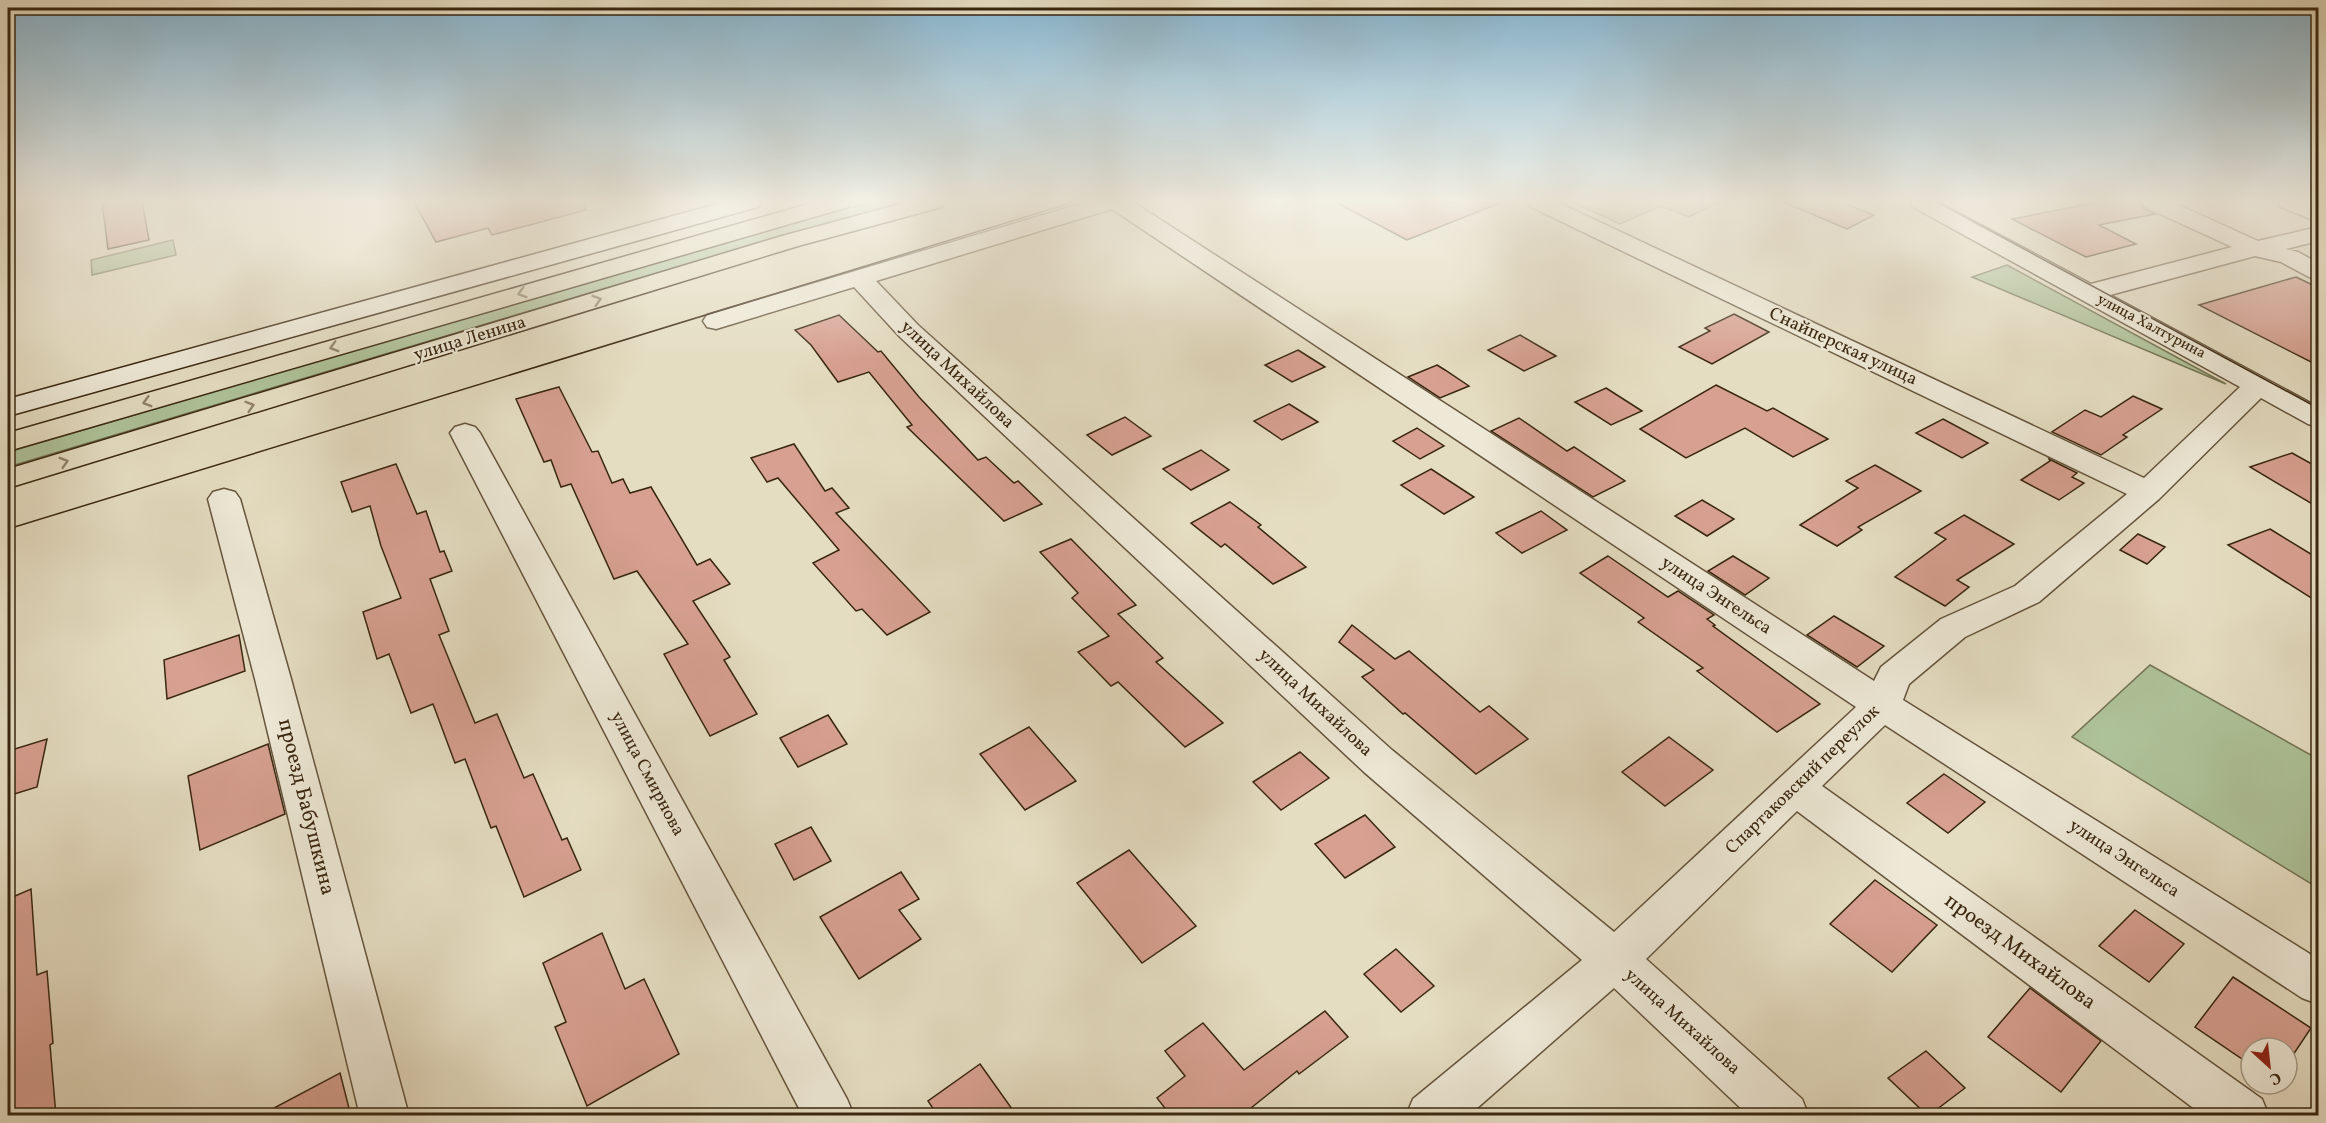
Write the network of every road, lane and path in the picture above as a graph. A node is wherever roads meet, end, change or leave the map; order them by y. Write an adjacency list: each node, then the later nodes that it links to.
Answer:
1 (561, 254): 15 (street)
2 (658, 254): 18 (main road, улица Ленина, one-way to 18)
3 (746, 254): 19 (main road, улица Ленина, one-way to 3)
4 (935, 254): 11 (street)
5 (1195, 254): 22 (street, улица Энгельса)
6 (1649, 254): 20 (street, Снайперская улица)
7 (2017, 254): 12 (street, улица Халтурина)
8 (2234, 254): 12 (street)
9 (2278, 254): 10 (street)
10 (2319, 272)
11 (858, 277): 13 (street); 24 (street, улица Михайлова)
12 (2088, 293): 14 (street, улица Халтурина)
13 (716, 321)
14 (2258, 385): 16 (street, улица Халтурина); 20 (street, Спартаковский переулок)
15 (8, 408)
16 (2319, 418)
17 (465, 433): 27 (street, улица Смирнова)
18 (8, 442)
19 (8, 479)
20 (2148, 492): 22 (street, Спартаковский переулок)
21 (224, 499): 26 (street, проезд Бабушкина)
22 (1882, 705): 23 (street, Спартаковский переулок); 25 (street, улица Энгельса)
23 (1796, 788): 24 (street, Спартаковский переулок); 30 (street, проезд Михайлова)
24 (1616, 960): 28 (street, Спартаковский переулок); 29 (street, улица Михайлова)
25 (2319, 983)
26 (385, 1116)
27 (830, 1116)
28 (1430, 1116)
29 (1785, 1116)
30 (2245, 1116)

